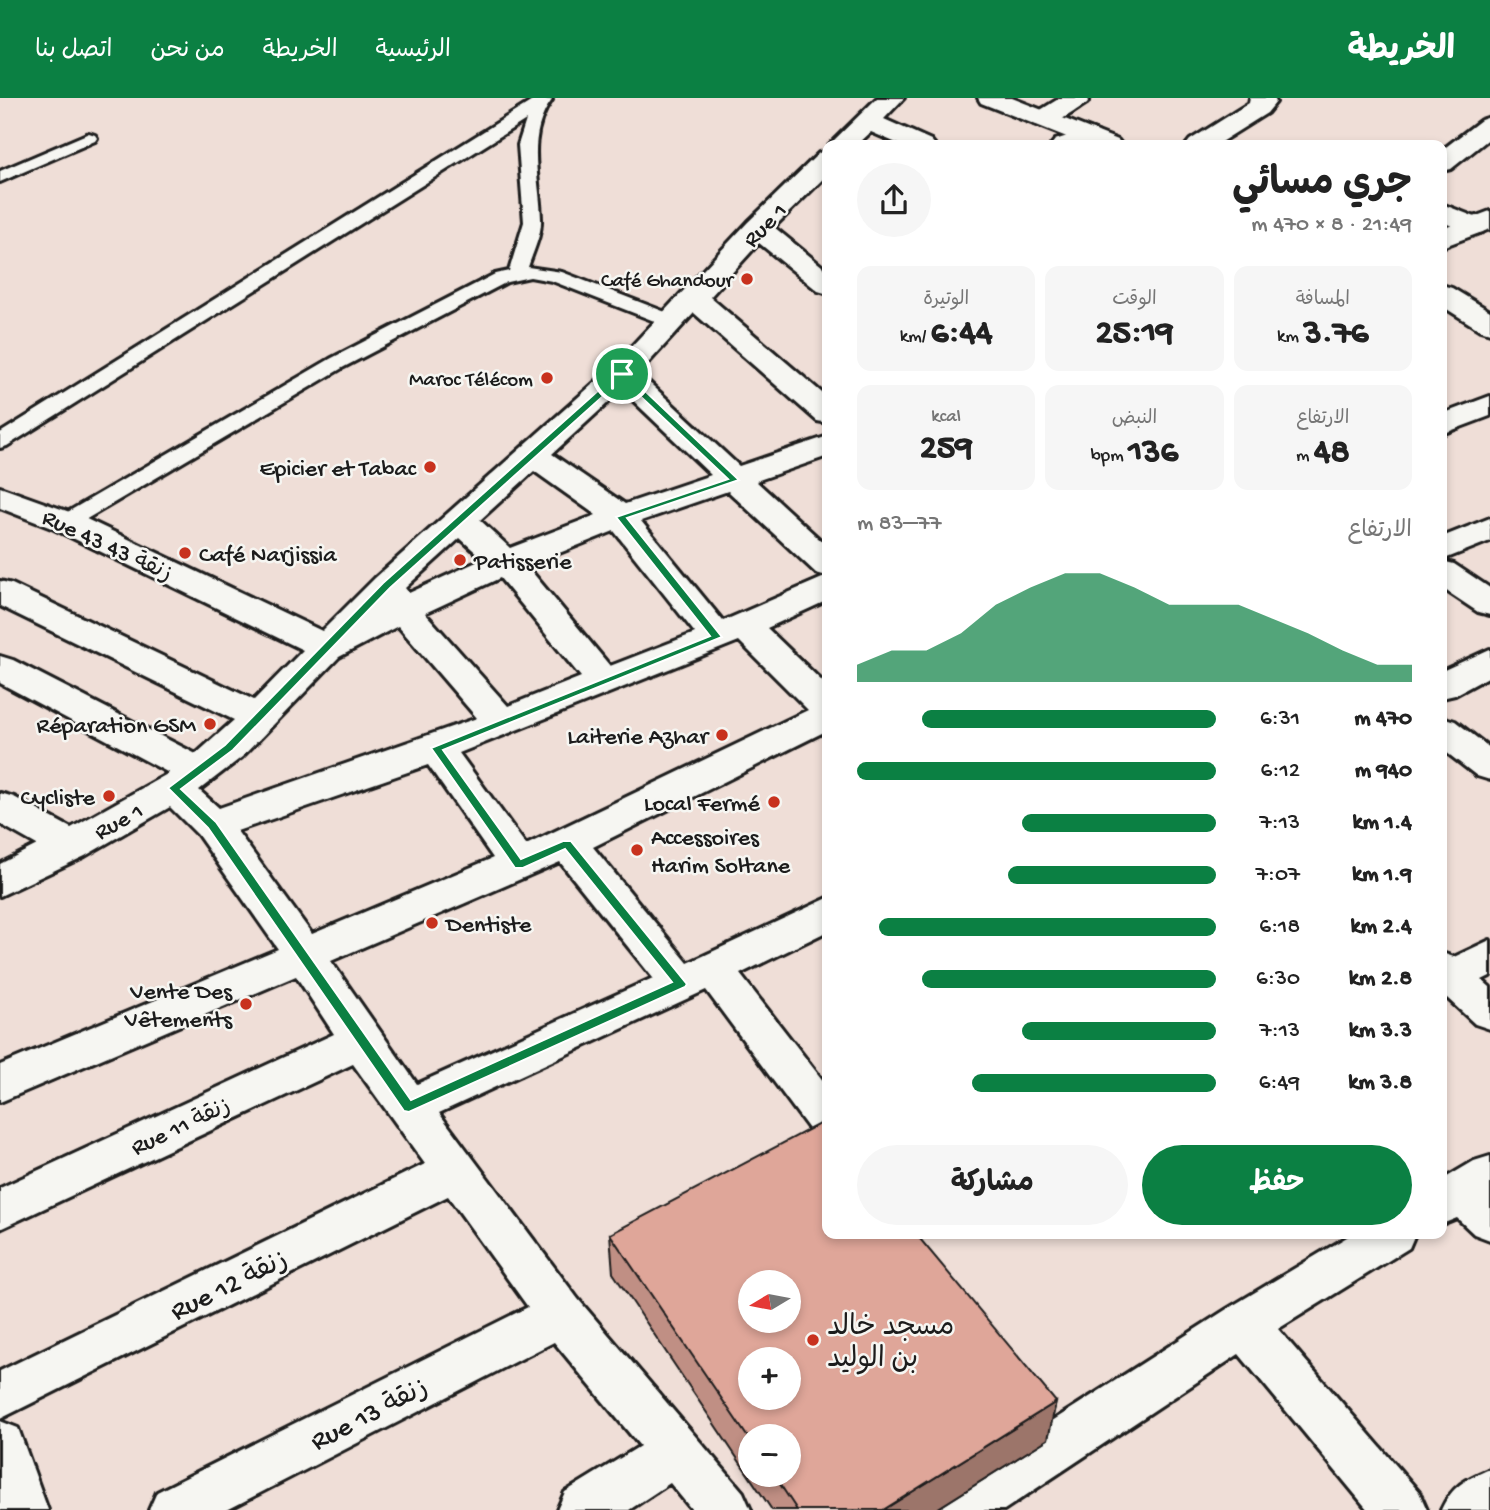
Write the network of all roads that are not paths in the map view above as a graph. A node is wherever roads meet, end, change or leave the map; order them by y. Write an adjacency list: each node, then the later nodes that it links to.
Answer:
1 (892, 98): 7 (street, Rue 1)
2 (990, 98): 6 (street)
3 (1078, 98): 6 (street)
4 (1262, 98): 13 (street)
5 (543, 102): 21 (lane); 28 (lane)
6 (1043, 119): 12 (street)
7 (868, 121): 10 (street, Rue 1); 11 (street)
8 (1490, 125): 14 (street)
9 (89, 138): 16 (lane)
10 (849, 140)
11 (911, 140)
12 (1096, 140)
13 (1207, 140)
14 (1447, 159)
15 (822, 168): 19 (street, Rue 1)
16 (0, 177)
17 (1447, 213): 18 (street)
18 (1481, 222): 20 (street)
19 (758, 228): 22 (street); 24 (street, Rue 1)
20 (1447, 237)
21 (517, 275): 24 (lane); 35 (lane)
22 (822, 280)
23 (1447, 297): 25 (street)
24 (684, 310): 26 (street, Rue 1); 27 (street)
25 (1490, 324)
26 (622, 374): 30 (street, Rue 1); 31 (street)
27 (822, 410)
28 (0, 442)
29 (822, 447): 31 (street)
30 (533, 456): 33 (street); 34 (street, Rue 1)
31 (734, 480): 33 (street); 38 (street)
32 (0, 497): 35 (street, Rue 43 زنقة 43)
33 (621, 517): 39 (street); 45 (street)
34 (460, 519): 39 (street); 43 (street, Rue 1)
35 (66, 522): 46 (street, Rue 43 زنقة 43)
36 (1490, 528): 37 (street)
37 (1447, 548)
38 (822, 561)
39 (506, 563): 43 (street); 49 (street)
40 (1447, 582): 44 (street)
41 (822, 590): 45 (street)
42 (0, 592): 52 (street)
43 (394, 597): 46 (street, Rue 1); 54 (street)
44 (1490, 604)
45 (730, 631): 49 (street); 51 (street)
46 (327, 648): 52 (street, Rue 1)
47 (1490, 661): 50 (street)
48 (0, 668): 58 (street)
49 (604, 682): 54 (street)
50 (1447, 683)
51 (822, 703)
52 (260, 718): 58 (street, Rue 1)
53 (822, 718): 61 (street)
54 (503, 723): 56 (street)
55 (1447, 734): 57 (street)
56 (436, 748): 60 (street); 63 (street)
57 (1490, 767)
58 (186, 780): 60 (street); 62 (street, Rue 1)
59 (0, 807): 62 (street)
60 (212, 825): 67 (street)
61 (567, 844): 63 (street); 68 (street)
62 (71, 846): 64 (street, Rue 1)
63 (519, 865): 67 (street)
64 (0, 881)
65 (822, 916): 68 (street)
66 (1490, 956): 69 (street)
67 (306, 957): 72 (street); 73 (street)
68 (697, 976): 74 (street); 75 (street)
69 (1447, 976)
70 (1447, 979): 71 (street)
71 (1490, 1012)
72 (361, 1041): 75 (street); 77 (street, Rue 11 زنقة)
73 (0, 1084)
74 (821, 1098)
75 (409, 1107): 76 (street)
76 (456, 1170): 79 (street); 81 (street, Rue 12 زنقة)
77 (0, 1209)
78 (1379, 1239): 80 (street)
79 (561, 1314): 83 (street); 86 (street, Rue 13 زنقة)
80 (1244, 1324): 89 (street); 90 (street)
81 (0, 1396)
82 (0, 1445): 85 (street)
83 (677, 1451): 87 (street); 88 (street)
84 (1490, 1494): 91 (street)
85 (22, 1510)
86 (175, 1510)
87 (583, 1510)
88 (725, 1510)
89 (959, 1510)
90 (1401, 1510)
91 (1467, 1510)

